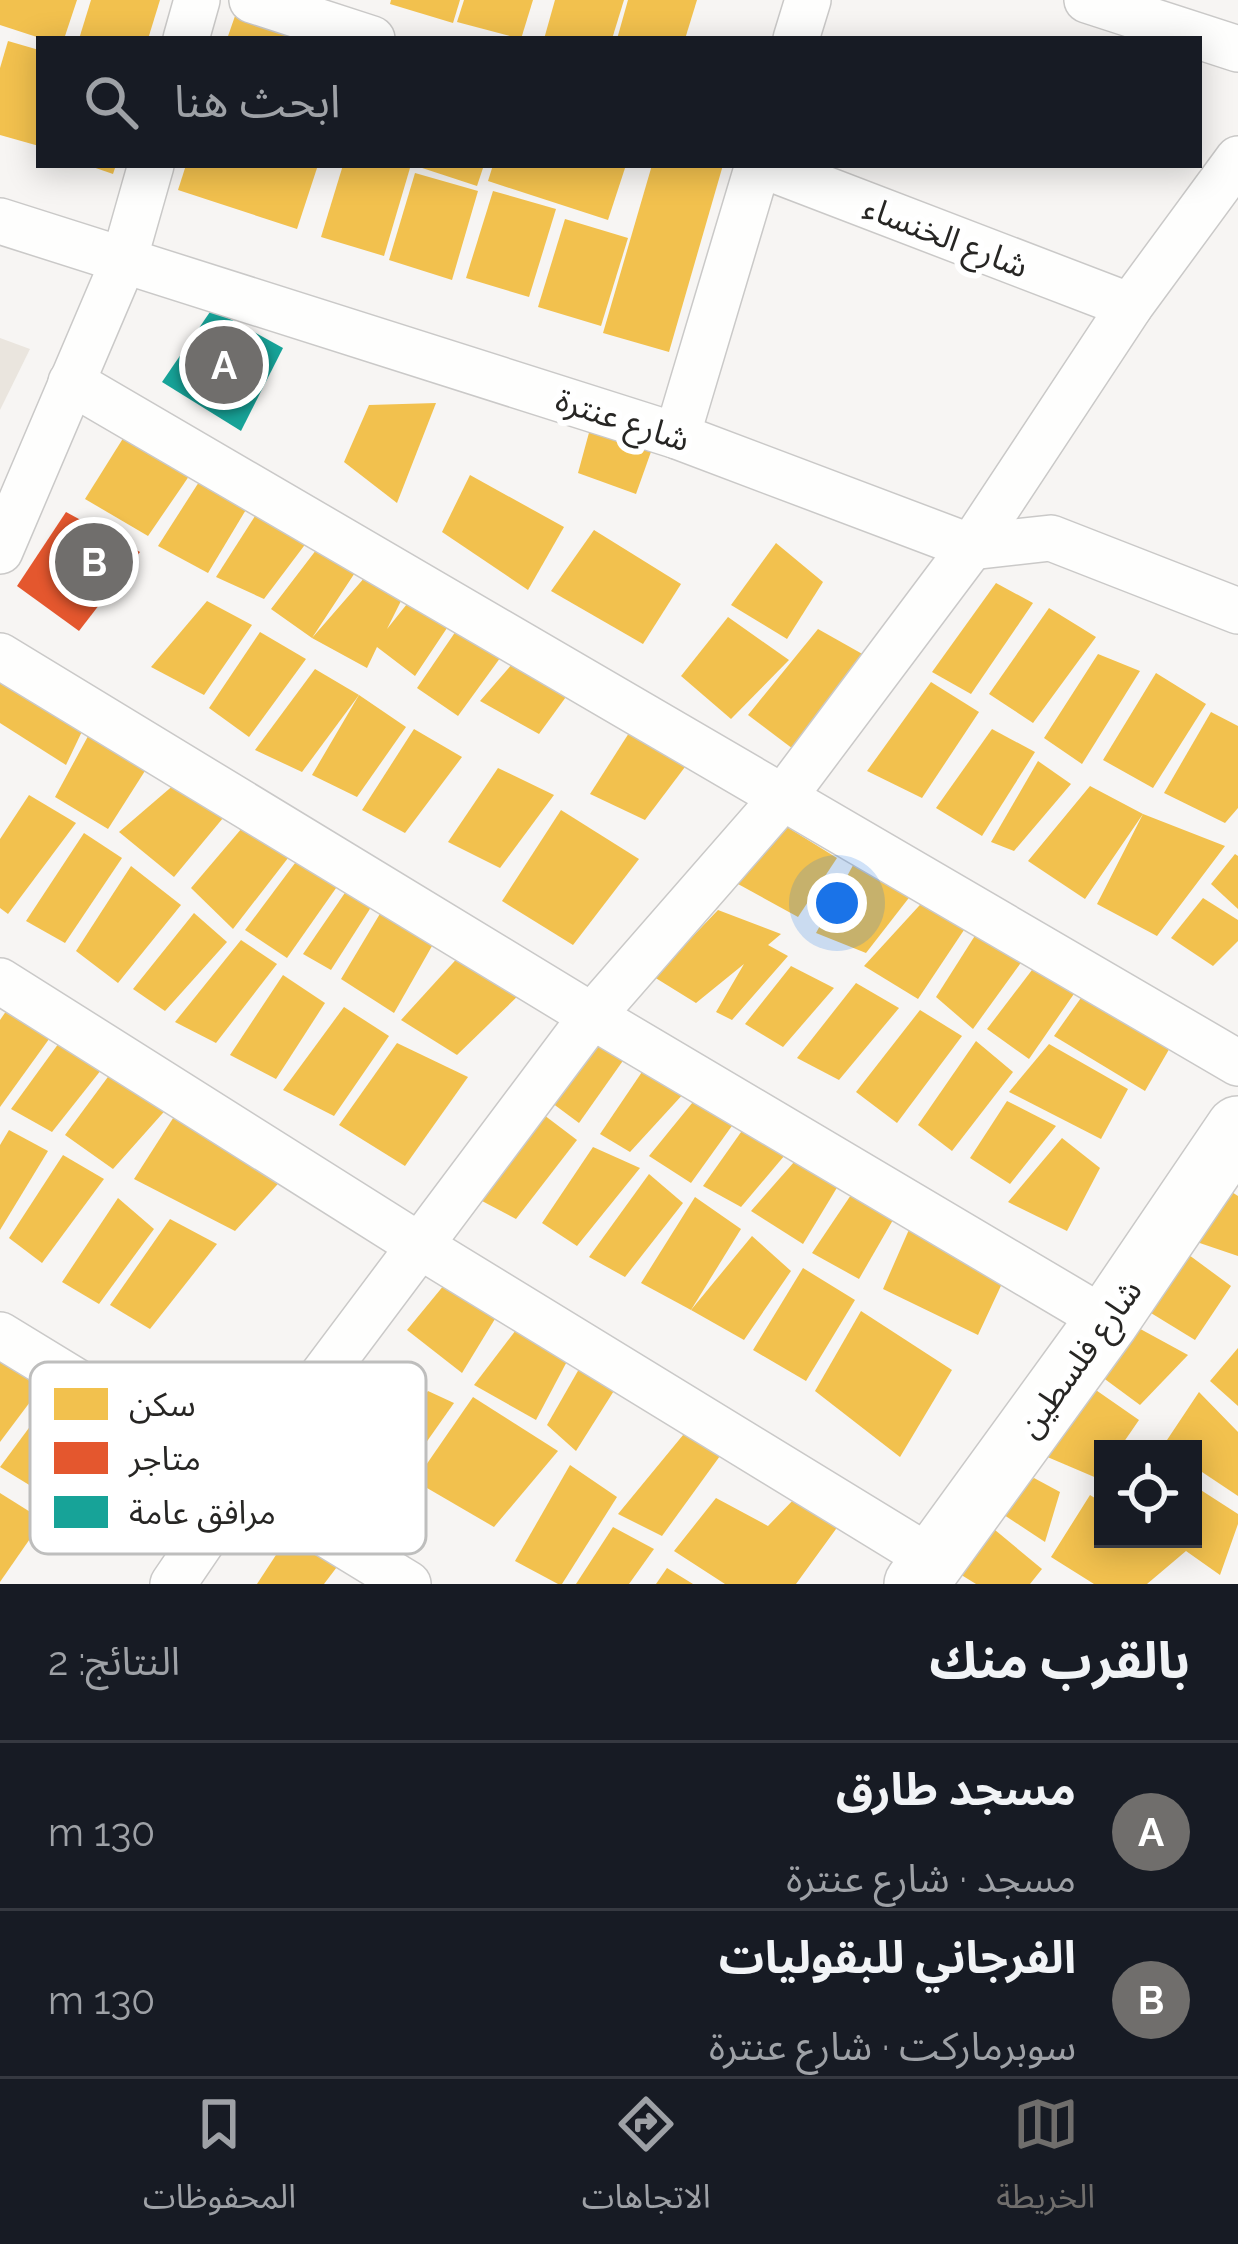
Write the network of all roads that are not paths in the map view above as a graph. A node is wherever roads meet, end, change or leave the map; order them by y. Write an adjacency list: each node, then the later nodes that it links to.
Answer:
1 (197, 0): 5 (street)
2 (252, 0): 6 (street)
3 (808, 0): 7 (street)
4 (1100, 2): 8 (street)
5 (187, 36)
6 (363, 36)
7 (797, 36)
8 (1200, 36)
9 (1202, 37): 10 (street)
10 (1238, 49)
11 (1238, 159): 17 (street)
12 (150, 168): 16 (street)
13 (759, 168): 19 (street)
14 (768, 168): 17 (street, شارع الخنساء)
15 (0, 221): 16 (street, شارع عنترة)
16 (124, 260): 18 (street); 19 (street, شارع عنترة)
17 (1130, 306): 20 (street)
18 (71, 382): 21 (street); 24 (street)
19 (677, 436): 20 (street, شارع عنترة)
20 (971, 548): 22 (street); 24 (street)
21 (0, 551)
22 (1238, 611)
23 (0, 656): 26 (street)
24 (785, 795): 26 (street); 27 (street)
25 (0, 981): 29 (street)
26 (592, 1016): 29 (street); 30 (street)
27 (1238, 1063)
28 (1238, 1128): 30 (street, شارع فلسطين)
29 (419, 1246): 33 (street); 36 (street)
30 (1107, 1321): 36 (street, شارع فلسطين)
31 (0, 1336): 32 (street)
32 (42, 1362)
33 (332, 1362)
34 (193, 1554): 37 (street)
35 (358, 1554): 38 (street)
36 (925, 1572)
37 (172, 1584)
38 (408, 1584)

